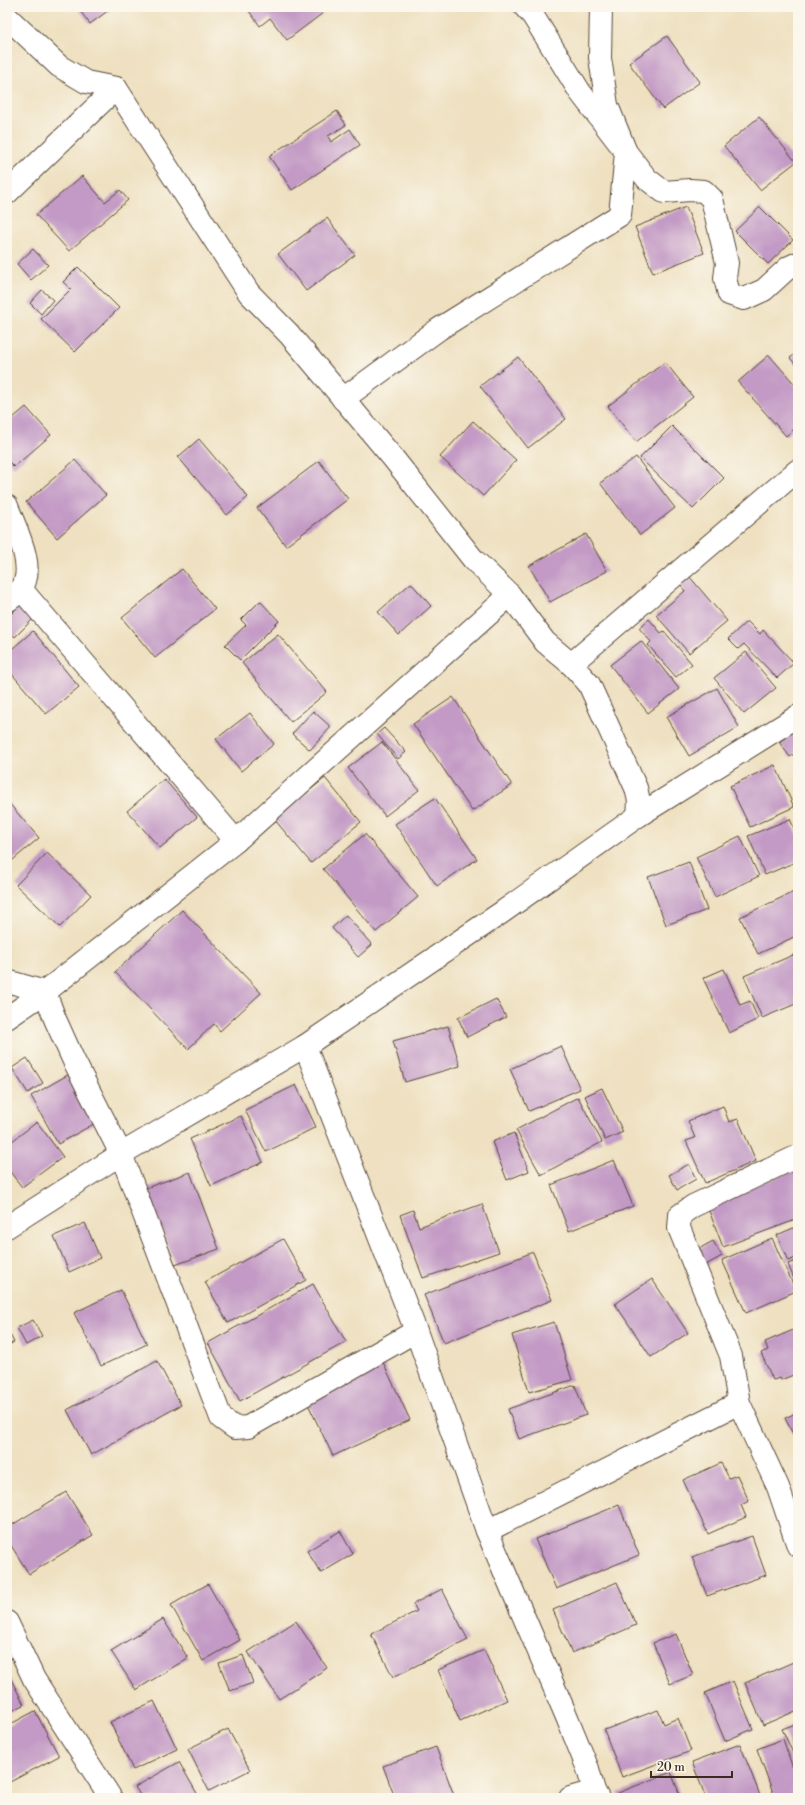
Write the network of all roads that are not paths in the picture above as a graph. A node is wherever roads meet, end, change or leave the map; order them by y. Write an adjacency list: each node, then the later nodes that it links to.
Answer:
1 (525, 7): 5 (street)
2 (602, 7): 5 (street)
3 (7, 17): 4 (street)
4 (116, 88): 6 (street); 8 (street)
5 (626, 152): 7 (street); 8 (street)
6 (7, 194)
7 (798, 263)
8 (343, 399): 12 (street)
9 (798, 470): 13 (street)
10 (7, 506): 11 (street)
11 (14, 595): 16 (street)
12 (510, 596): 13 (street); 16 (street)
13 (571, 664): 15 (street)
14 (798, 716): 15 (street)
15 (638, 816): 20 (street)
16 (236, 840): 18 (street)
17 (7, 981): 18 (street)
18 (45, 992): 19 (street); 21 (street)
19 (7, 1018)
20 (305, 1046): 21 (street); 24 (street)
21 (121, 1154): 23 (street); 24 (street)
22 (798, 1156): 25 (street)
23 (7, 1227)
24 (416, 1332): 26 (street)
25 (739, 1403): 26 (street); 27 (street)
26 (486, 1531): 29 (street)
27 (798, 1546)
28 (7, 1622): 30 (street)
29 (596, 1794): 31 (street)
30 (111, 1798)
31 (570, 1798)

